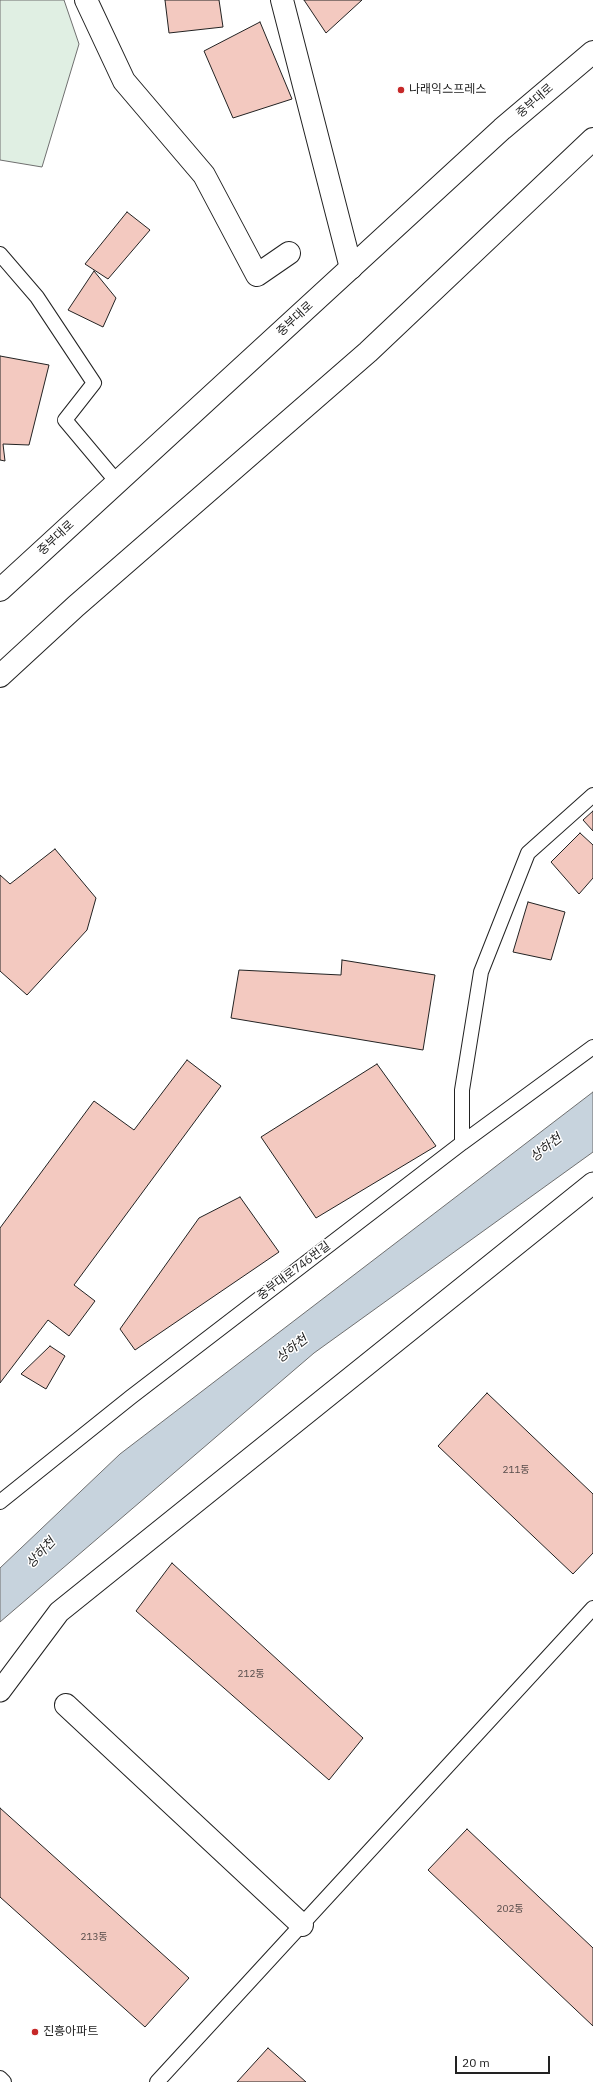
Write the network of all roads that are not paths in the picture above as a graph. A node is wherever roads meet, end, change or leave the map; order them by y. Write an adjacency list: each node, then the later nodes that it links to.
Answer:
1 (86, 0): 5 (main road)
2 (282, 0): 7 (main road)
3 (593, 52): 7 (main road, 중부대로)
4 (593, 139): 10 (main road)
5 (289, 253)
6 (0, 254): 8 (lane)
7 (351, 268): 8 (main road, 중부대로)
8 (117, 482): 9 (main road, 중부대로)
9 (0, 590)
10 (0, 676)
11 (593, 795): 13 (lane)
12 (593, 1047): 13 (lane, 중부대로746번길)
13 (462, 1143): 15 (lane, 중부대로746번길)
14 (593, 1183): 17 (street)
15 (0, 1502)
16 (593, 1608): 19 (lane)
17 (0, 1692)
18 (66, 1705): 19 (main road)
19 (302, 1925): 22 (lane)
20 (0, 2078): 21 (lane)
21 (4, 2082)
22 (157, 2082)

